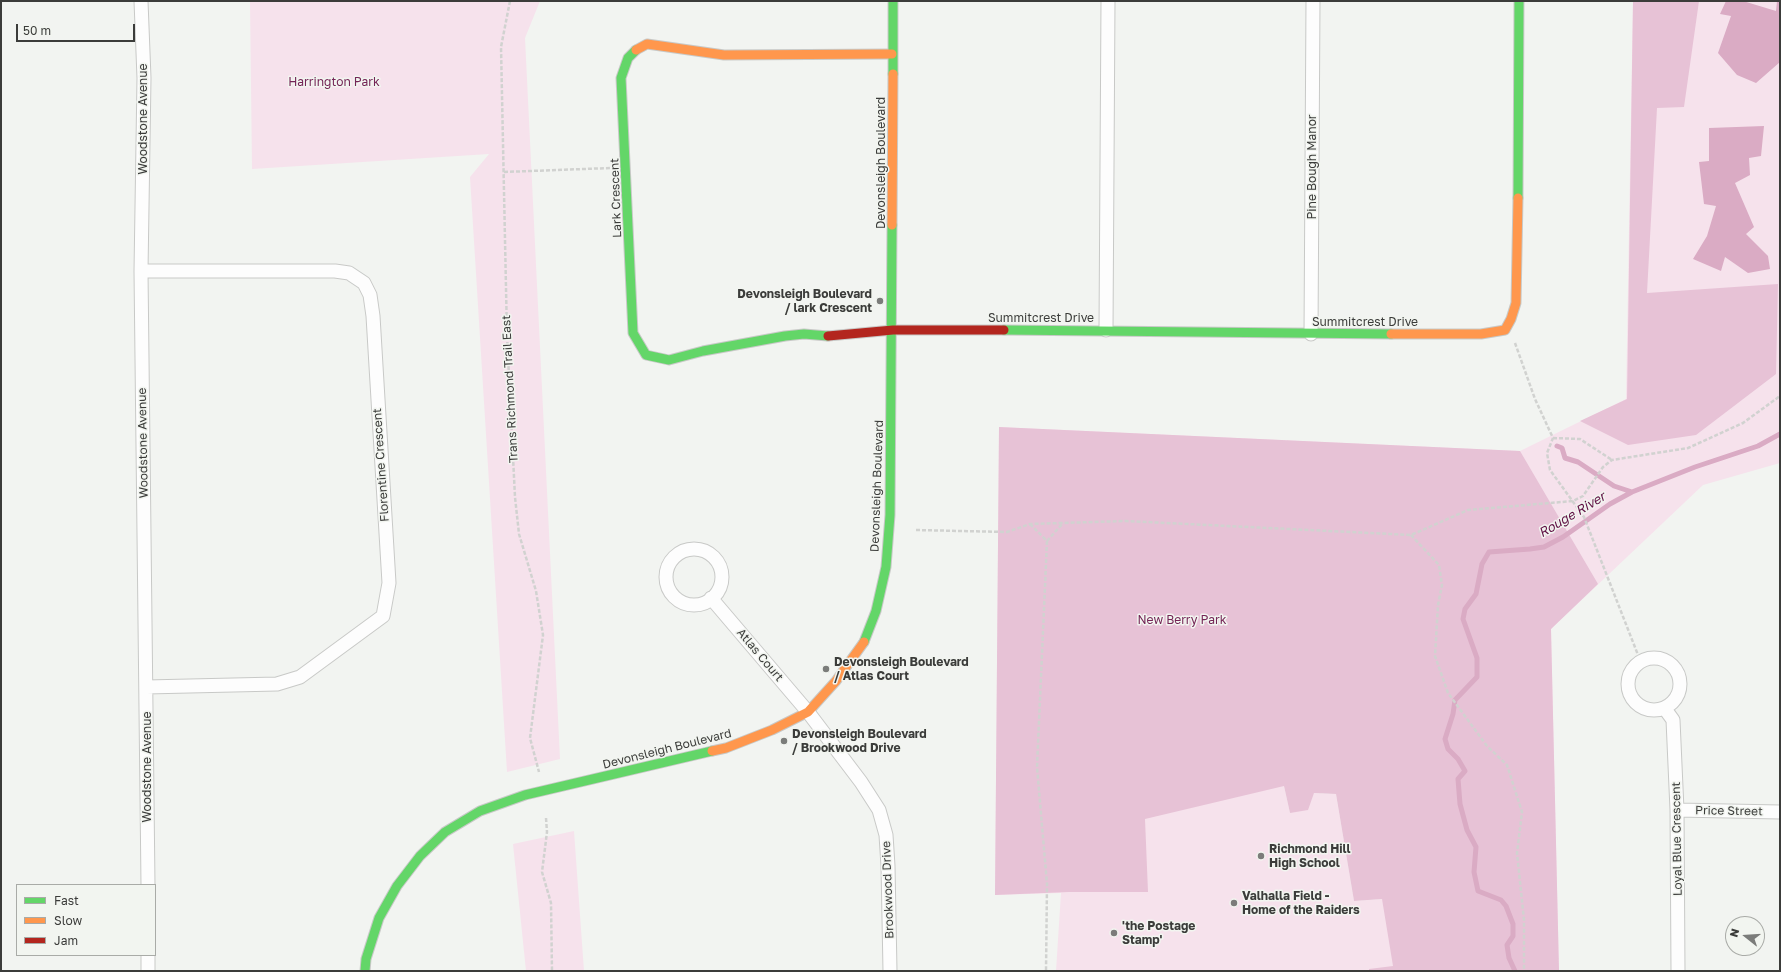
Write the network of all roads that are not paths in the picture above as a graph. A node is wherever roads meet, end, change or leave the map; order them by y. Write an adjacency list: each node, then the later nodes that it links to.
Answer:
1 (141, 1): 7 (street, Woodstone Avenue)
2 (893, 1): 6 (street, Devonsleigh Boulevard)
3 (1108, 1): 9 (street)
4 (1313, 1): 10 (street, Pine Bough Manor)
5 (1519, 1): 10 (street, Summitcrest Drive)
6 (892, 54): 8 (street, Devonsleigh Boulevard); 8 (street, Lark Crescent)
7 (141, 271): 12 (street, Woodstone Avenue); 12 (street, Florentine Crescent)
8 (893, 330): 9 (street, Summitcrest Drive); 14 (street, Devonsleigh Boulevard)
9 (1106, 330): 10 (street, Summitcrest Drive)
10 (1311, 334)
11 (711, 598): 11 (street); 14 (street, Atlas Court)
12 (146, 687): 17 (street, Woodstone Avenue)
13 (1665, 709): 13 (street); 15 (street, Loyal Blue Crescent)
14 (808, 712): 20 (street, Devonsleigh Boulevard); 21 (street, Brookwood Drive)
15 (1677, 810): 16 (street, Price Street); 22 (street, Loyal Blue Crescent)
16 (1780, 812)
17 (148, 884)
18 (148, 956): 19 (street)
19 (148, 971)
20 (365, 971)
21 (890, 971)
22 (1678, 971)

